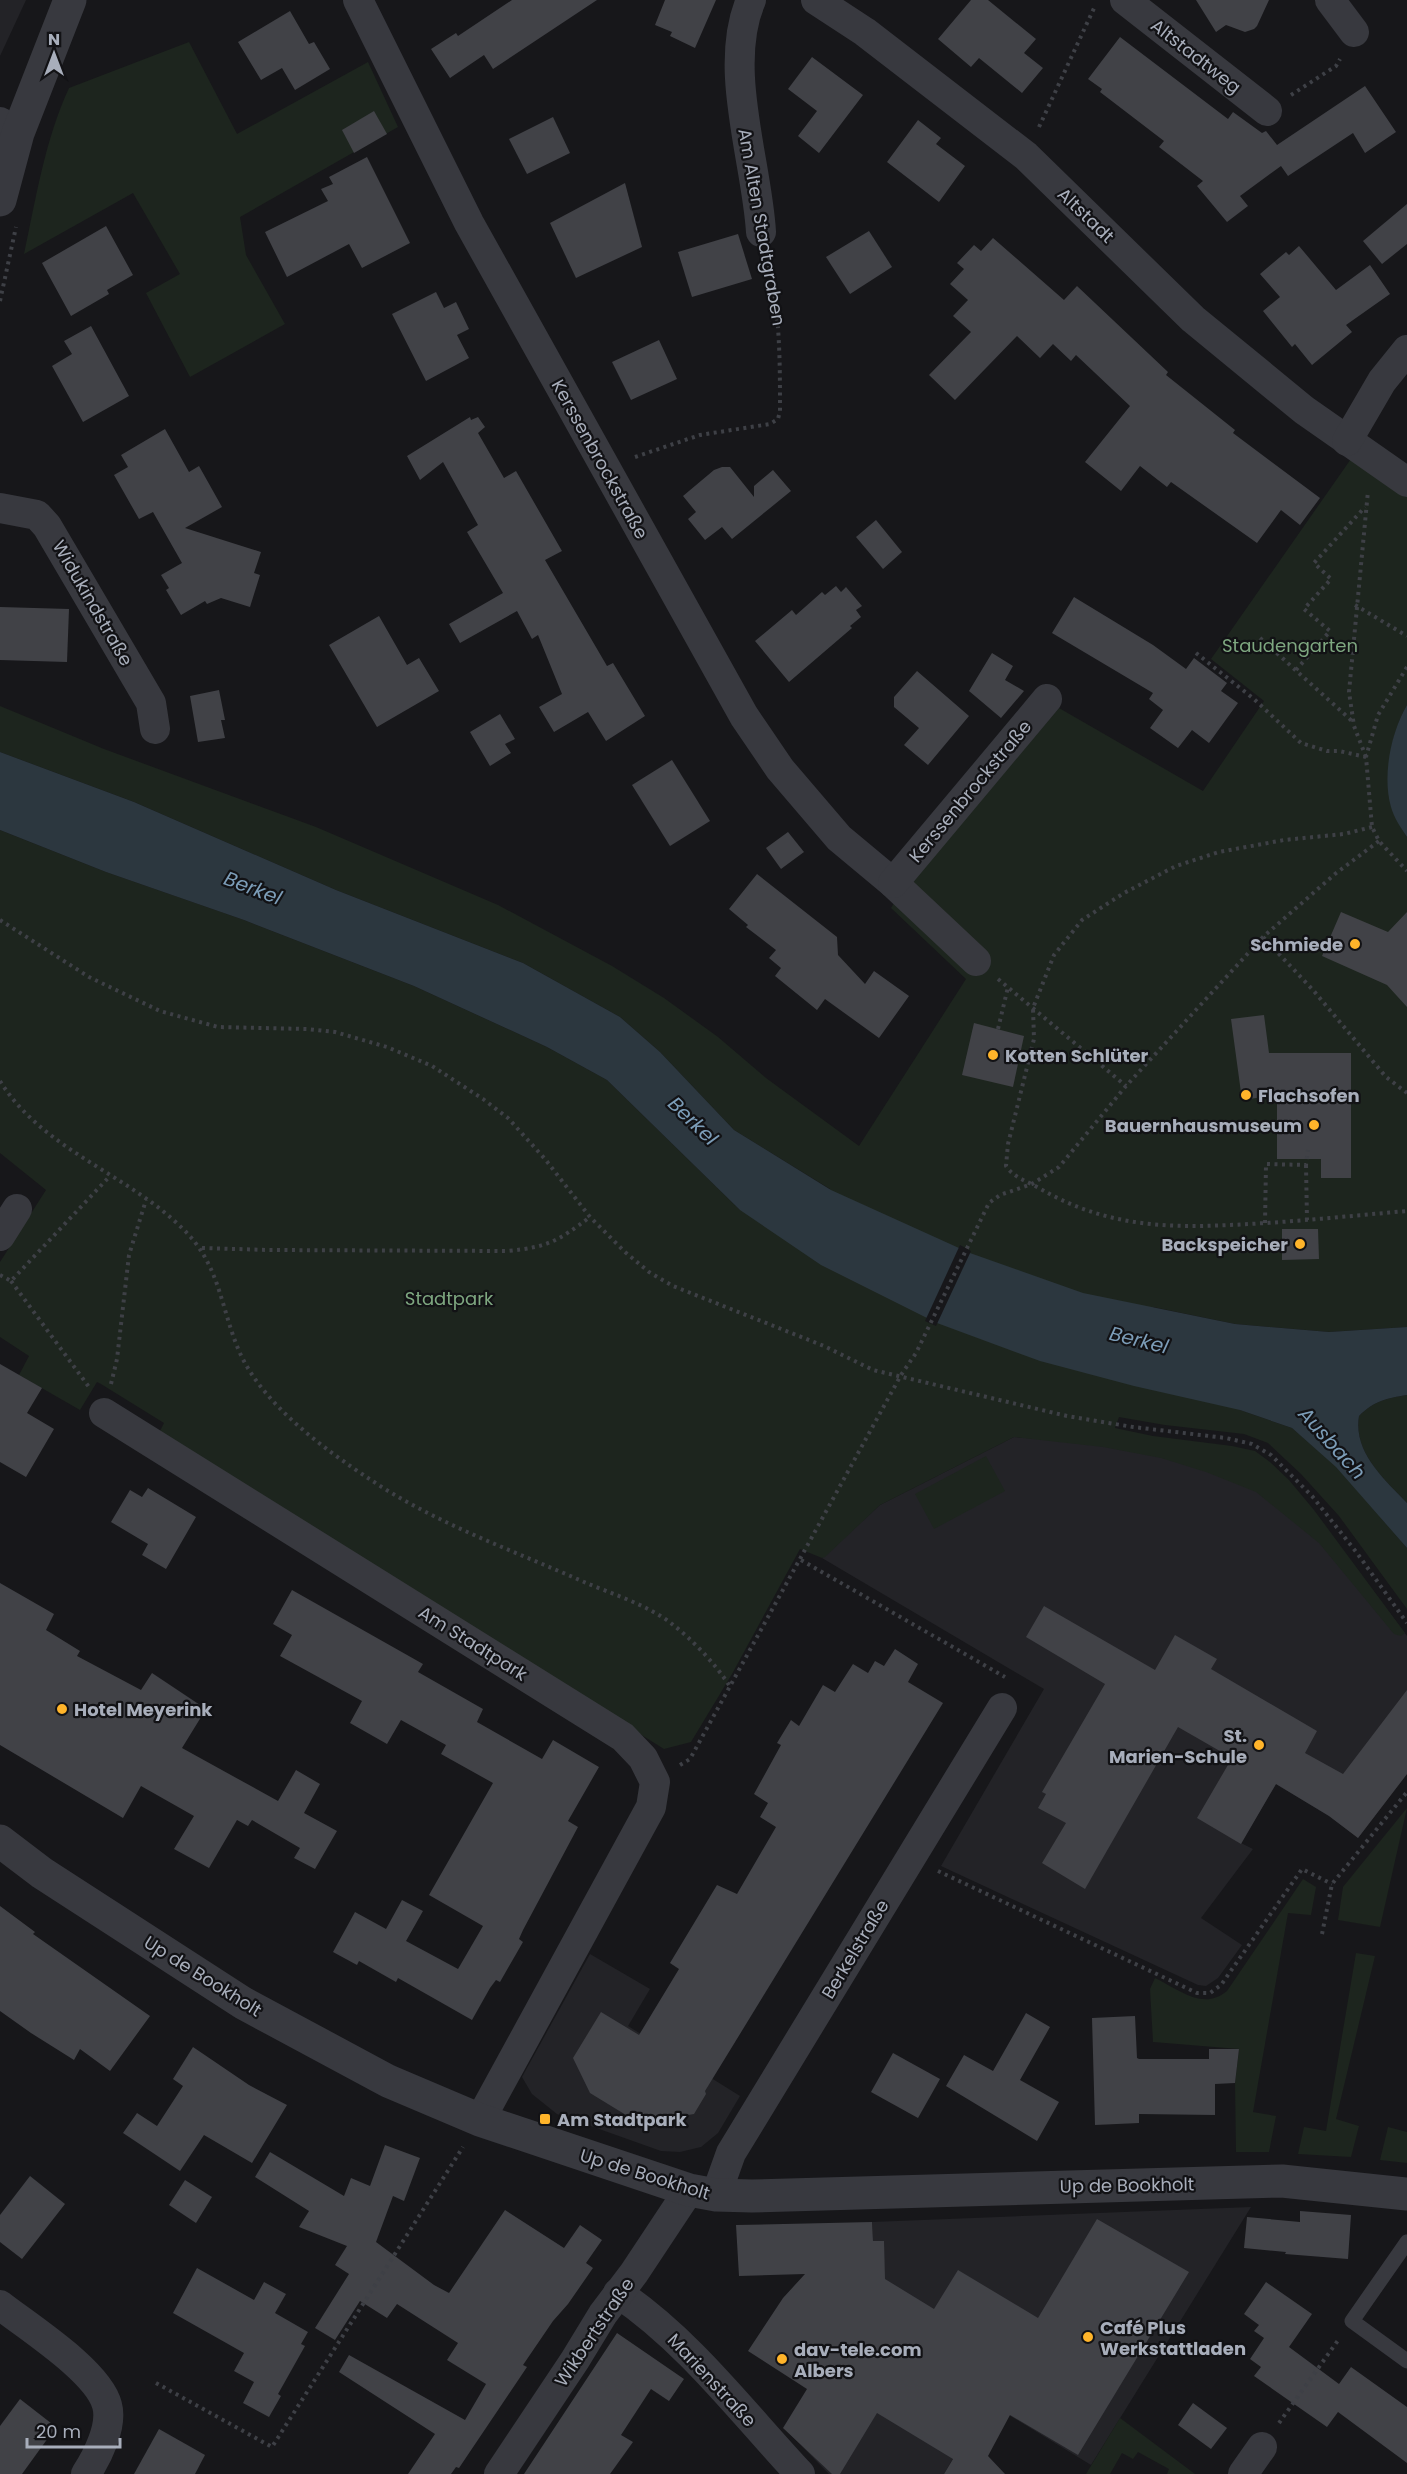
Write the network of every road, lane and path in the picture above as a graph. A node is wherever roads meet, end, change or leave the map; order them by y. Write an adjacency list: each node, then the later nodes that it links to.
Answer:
1 (70, 0): 10 (street)
2 (358, 0): 17 (street, Kerssenbrockstraße)
3 (751, 0): 13 (street, Am Alten Stadtgraben)
4 (816, 0): 11 (street, Altstadt)
5 (1098, 0): 11 (path)
6 (1125, 0): 9 (street, Altstadtweg)
7 (1330, 0): 8 (street)
8 (1354, 32): 9 (path)
9 (1267, 111)
10 (9, 128): 12 (street)
11 (1026, 156): 15 (street, Altstadt)
12 (0, 200)
13 (761, 232): 17 (path, Am Alten Stadtgraben)
14 (1407, 350): 15 (street)
15 (1347, 441): 16 (street, Altstadt)
16 (1372, 458): 18 (street, Altstadt); 19 (path)
17 (606, 471): 34 (street, Kerssenbrockstraße)
18 (1407, 482)
19 (1366, 506): 21 (path); 26 (path)
20 (0, 508): 29 (street, Widukindstraße)
21 (1355, 605): 22 (path); 28 (path)
22 (1407, 636)
23 (1260, 638): 26 (path)
24 (1196, 653): 30 (path)
25 (1407, 668): 30 (path)
26 (1296, 670): 28 (path)
27 (1047, 699): 34 (street, Kerssenbrockstraße)
28 (1353, 722): 30 (path)
29 (155, 729)
30 (1366, 757): 31 (path)
31 (1372, 827): 32 (path); 39 (path)
32 (1379, 841): 33 (path); 36 (path)
33 (1407, 871)
34 (893, 883): 37 (street, Kerssenbrockstraße)
35 (0, 920): 51 (path)
36 (1263, 937): 42 (path); 43 (path)
37 (976, 961): 38 (path)
38 (1008, 987): 39 (path); 40 (path)
39 (1033, 1008): 42 (path); 47 (path)
40 (998, 1029)
41 (0, 1081): 46 (path)
42 (1126, 1086): 47 (path)
43 (1407, 1093)
44 (1308, 1150): 45 (path)
45 (1306, 1166): 52 (path); 53 (path)
46 (110, 1176): 48 (path); 57 (path)
47 (1032, 1184): 53 (path); 59 (path)
48 (146, 1200): 55 (path); 58 (path)
49 (18, 1209): 54 (street)
50 (1407, 1211): 52 (path)
51 (590, 1217): 55 (path); 59 (path)
52 (1307, 1220): 53 (path)
53 (1265, 1223)
54 (0, 1236)
55 (202, 1248): 63 (path)
56 (0, 1275): 57 (path)
57 (11, 1281): 60 (path)
58 (113, 1374)
59 (901, 1376): 61 (path); 62 (path)
60 (104, 1413): 65 (street, Am Stadtpark)
61 (801, 1560): 63 (path); 64 (path)
62 (1407, 1623)
63 (729, 1685): 65 (path)
64 (1002, 1708): 68 (street, Berkelstraße)
65 (655, 1782): 71 (street)
66 (1407, 1792): 69 (path)
67 (0, 1840): 71 (street, Up de Bookholt)
68 (910, 1858): 69 (path); 72 (street, Berkelstraße)
69 (1332, 1884): 70 (path)
70 (1322, 1934)
71 (480, 2120): 72 (street, Up de Bookholt); 79 (path)
72 (702, 2193): 73 (street, Up de Bookholt); 75 (street, Wikbertstraße)
73 (1407, 2194)
74 (1407, 2242): 77 (lane)
75 (618, 2293): 82 (street, Wikbertstraße); 83 (street, Marienstraße)
76 (0, 2306): 81 (street)
77 (1352, 2321): 78 (lane); 80 (path)
78 (1407, 2361)
79 (156, 2383)
80 (1262, 2447): 84 (street)
81 (86, 2474)
82 (499, 2474)
83 (800, 2474)
84 (1244, 2474)

